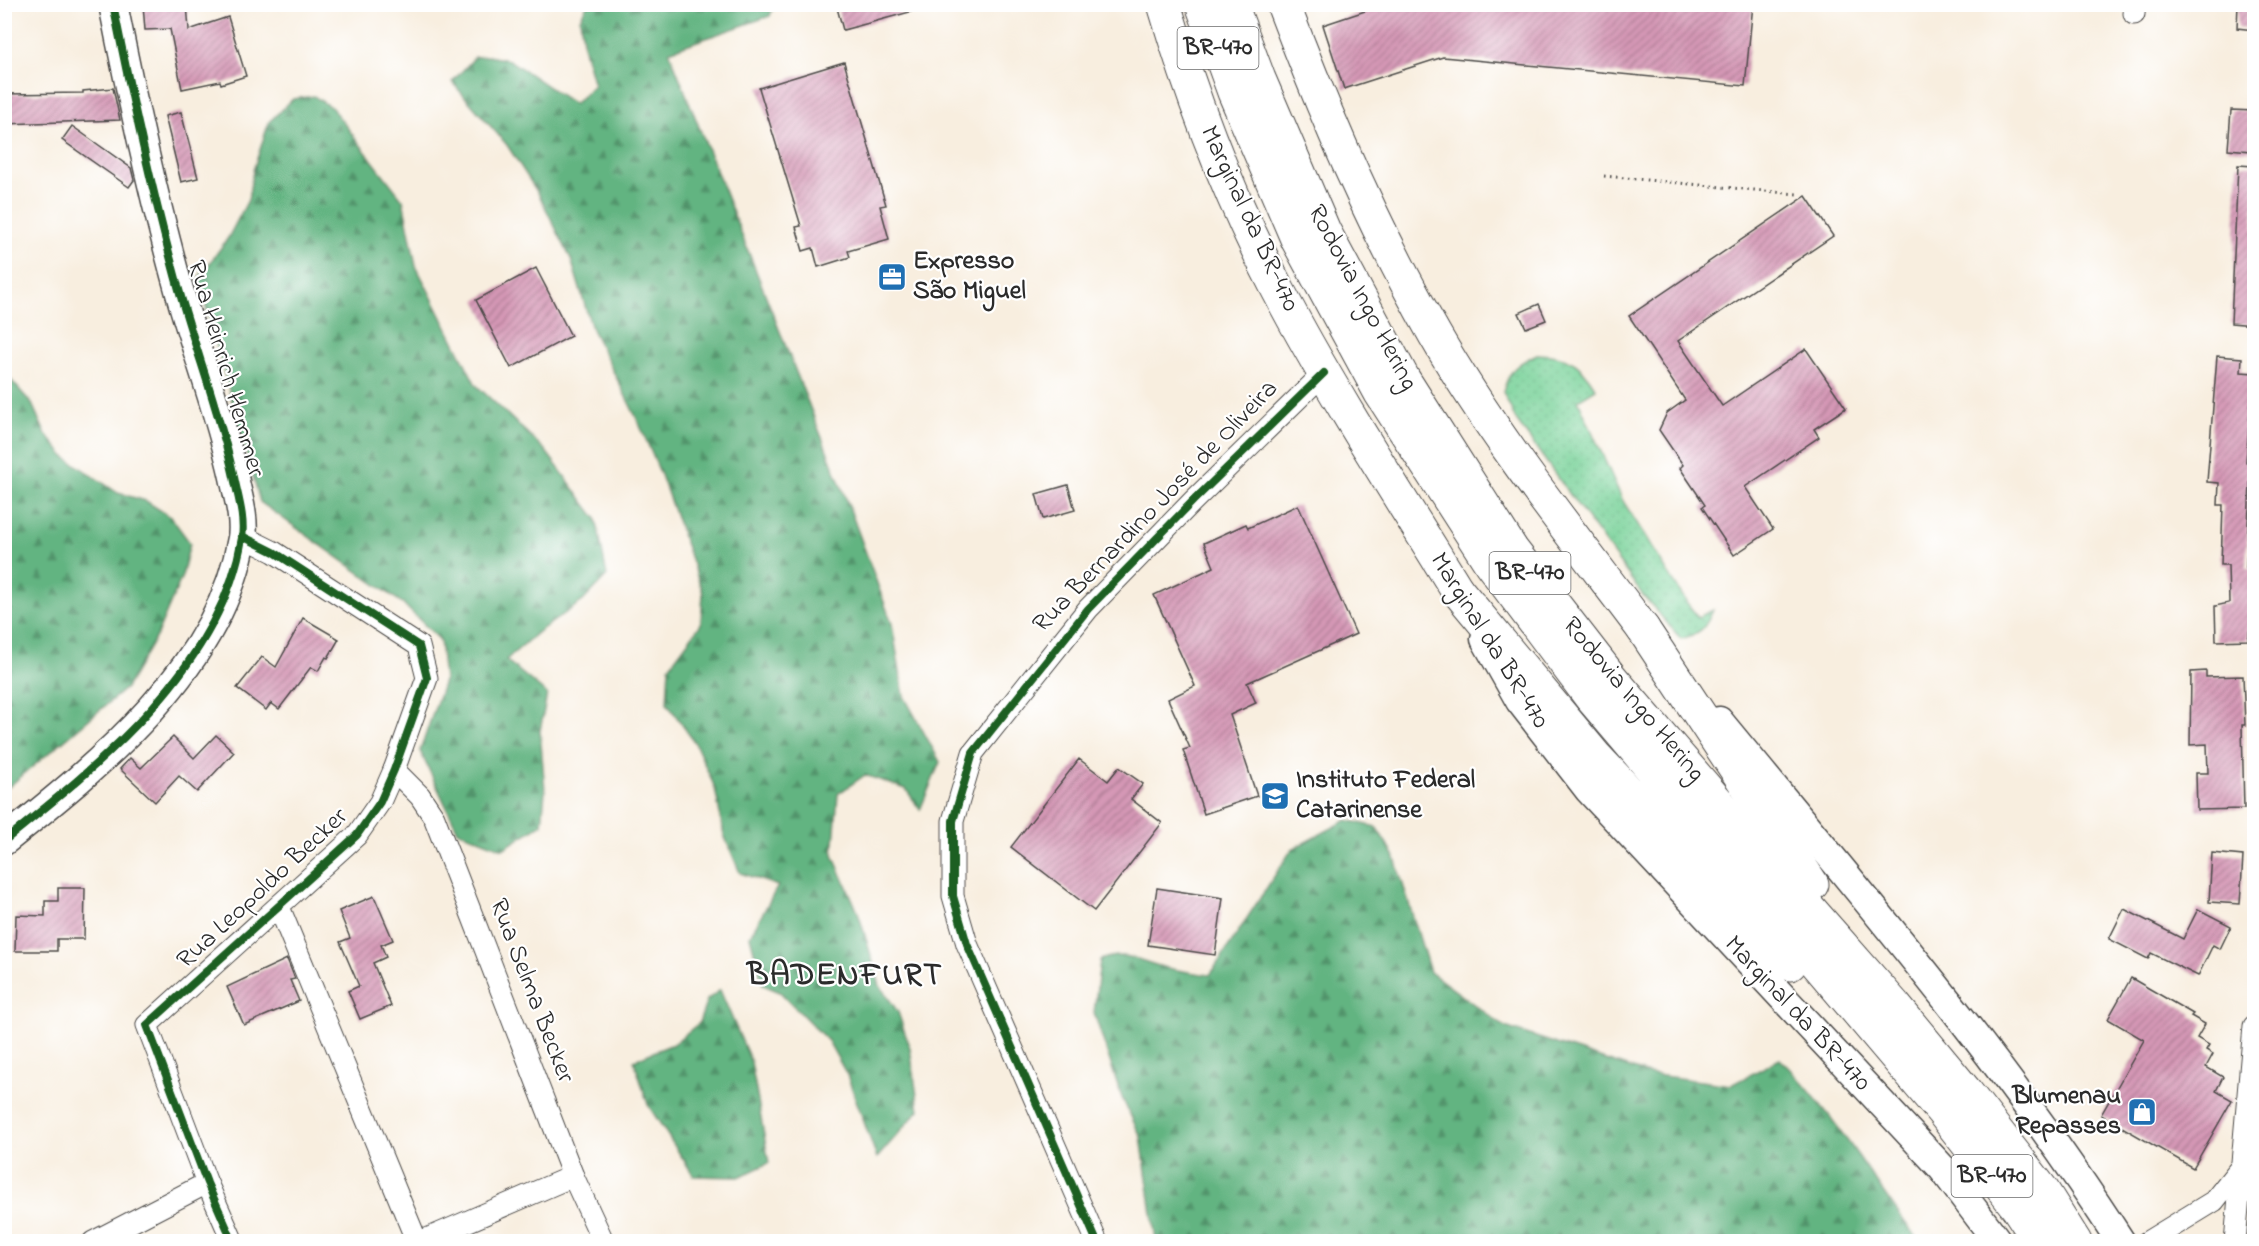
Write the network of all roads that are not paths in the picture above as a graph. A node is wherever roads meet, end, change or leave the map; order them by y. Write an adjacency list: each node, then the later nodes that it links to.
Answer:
1 (113, 4): 7 (main road, Rua Heinrich Hemmer)
2 (1164, 4): 6 (main road, Marginal da BR-470)
3 (1202, 4): 15 (main road, Rodovia Ingo Hering / BR-470)
4 (1231, 4): 13 (main road, Rodovia Ingo Hering / BR-470)
5 (1283, 4): 9 (main road)
6 (1324, 373): 8 (main road, Marginal da BR-470); 23 (street, Rua Bernardino José de Oliveira)
7 (242, 536): 10 (street, Rua Leopoldo Becker); 11 (main road, Rua Heinrich Hemmer)
8 (1457, 590): 15 (main road); 24 (main road, Marginal da BR-470)
9 (1643, 629): 13 (main road); 27 (main road)
10 (394, 770): 12 (street, Rua Leopoldo Becker); 17 (street, Rua Selma Becker)
11 (4, 841)
12 (279, 907): 18 (street, Rua Leopoldo Becker); 22 (street)
13 (1894, 1005): 26 (main road, Rodovia Ingo Hering / BR-470)
14 (2254, 1026): 16 (street)
15 (1942, 1111): 25 (main road, Rodovia Ingo Hering / BR-470)
16 (2241, 1167): 28 (street); 29 (street)
17 (573, 1176): 19 (street, Rua Selma Becker); 22 (street)
18 (207, 1183): 20 (street); 21 (street, Rua Leopoldo Becker)
19 (603, 1241)
20 (93, 1242)
21 (233, 1242)
22 (419, 1242)
23 (1097, 1242)
24 (1998, 1242)
25 (2040, 1242)
26 (2075, 1242)
27 (2121, 1242)
28 (2146, 1242)
29 (2235, 1242)

